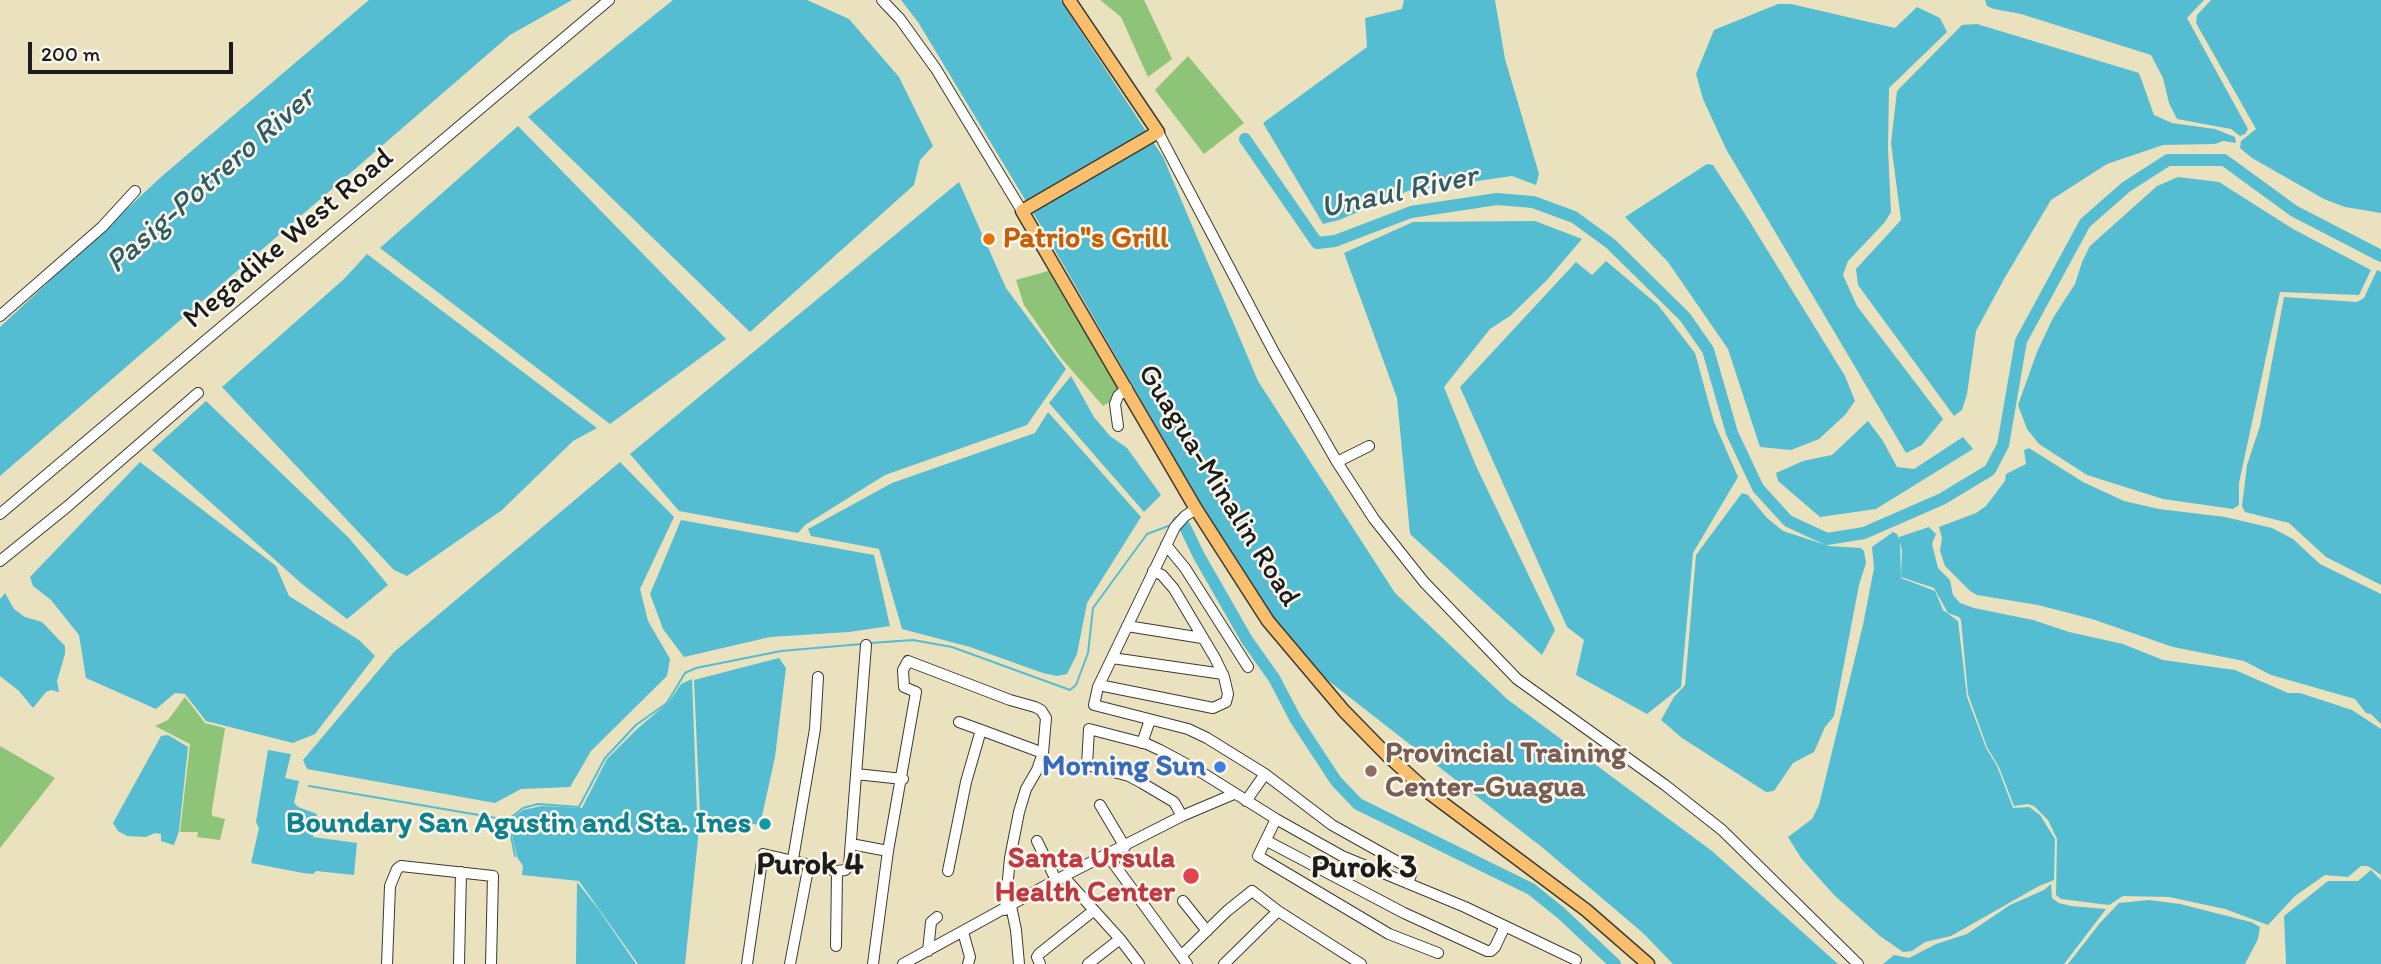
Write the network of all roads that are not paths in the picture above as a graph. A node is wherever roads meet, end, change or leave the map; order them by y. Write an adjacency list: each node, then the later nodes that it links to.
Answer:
1 (610, 0): 14 (street, Megadike West Road)
2 (882, 0): 6 (street)
3 (1069, 0): 4 (main road)
4 (1155, 134): 6 (main road); 12 (street)
5 (135, 191): 7 (street)
6 (1025, 210): 8 (main road, Guagua-Minalin Road)
7 (0, 316)
8 (1127, 388): 10 (street); 13 (main road, Guagua-Minalin Road)
9 (198, 393): 16 (street)
10 (1118, 426)
11 (1369, 446): 12 (street)
12 (1337, 462): 82 (street)
13 (1196, 509): 15 (street); 81 (main road, Guagua-Minalin Road)
14 (0, 514)
15 (1166, 545): 17 (street); 22 (street)
16 (0, 561)
17 (1153, 571): 18 (street); 19 (street)
18 (1127, 626): 19 (street); 21 (street)
19 (1202, 638): 23 (street)
20 (866, 645): 31 (street)
21 (1112, 658): 23 (street); 25 (street)
22 (1248, 667)
23 (1223, 674): 25 (street)
24 (818, 677): 45 (street)
25 (1099, 685): 26 (street)
26 (1150, 720): 29 (street); 32 (street)
27 (959, 722): 28 (street)
28 (981, 730): 30 (street); 48 (street)
29 (1142, 743): 34 (street); 37 (street)
30 (1042, 753): 33 (street); 53 (street)
31 (856, 774): 33 (street); 41 (street)
32 (1265, 774): 35 (street); 51 (street)
33 (903, 779): 43 (street)
34 (1234, 794): 35 (street); 37 (street)
35 (1246, 801): 38 (street)
36 (1100, 805): 42 (street)
37 (1182, 816): 42 (street)
38 (1276, 819): 40 (street); 51 (street)
39 (1037, 841): 50 (street)
40 (1267, 841): 57 (street); 63 (street)
41 (851, 844): 43 (street); 47 (street)
42 (1125, 847): 44 (street)
43 (888, 851): 71 (street)
44 (1108, 856): 50 (street); 64 (street)
45 (793, 859): 46 (street); 69 (street)
46 (809, 864): 47 (street); 70 (street)
47 (837, 871): 61 (street)
48 (948, 871)
49 (461, 872): 66 (street); 67 (street); 68 (street)
50 (1060, 879): 53 (street); 54 (street)
51 (1408, 883): 57 (street)
52 (1183, 901): 58 (street)
53 (1008, 908): 59 (street); 75 (street)
54 (1093, 911): 60 (street); 76 (street)
55 (1278, 911): 58 (street); 79 (street); 80 (street)
56 (937, 917): 62 (street)
57 (1504, 926): 65 (street)
58 (1207, 931): 64 (street)
59 (963, 932): 62 (street); 74 (street)
60 (1120, 939): 77 (street); 78 (street)
61 (836, 946)
62 (927, 952): 72 (street); 73 (street)
63 (1438, 953)
64 (1184, 960)
65 (1576, 960)
66 (387, 964)
67 (459, 964)
68 (491, 964)
69 (747, 964)
70 (790, 964)
71 (873, 964)
72 (903, 964)
73 (923, 964)
74 (968, 964)
75 (1019, 964)
76 (1040, 964)
77 (1088, 964)
78 (1139, 964)
79 (1224, 964)
80 (1361, 964)
81 (1648, 964)
82 (1858, 964)

